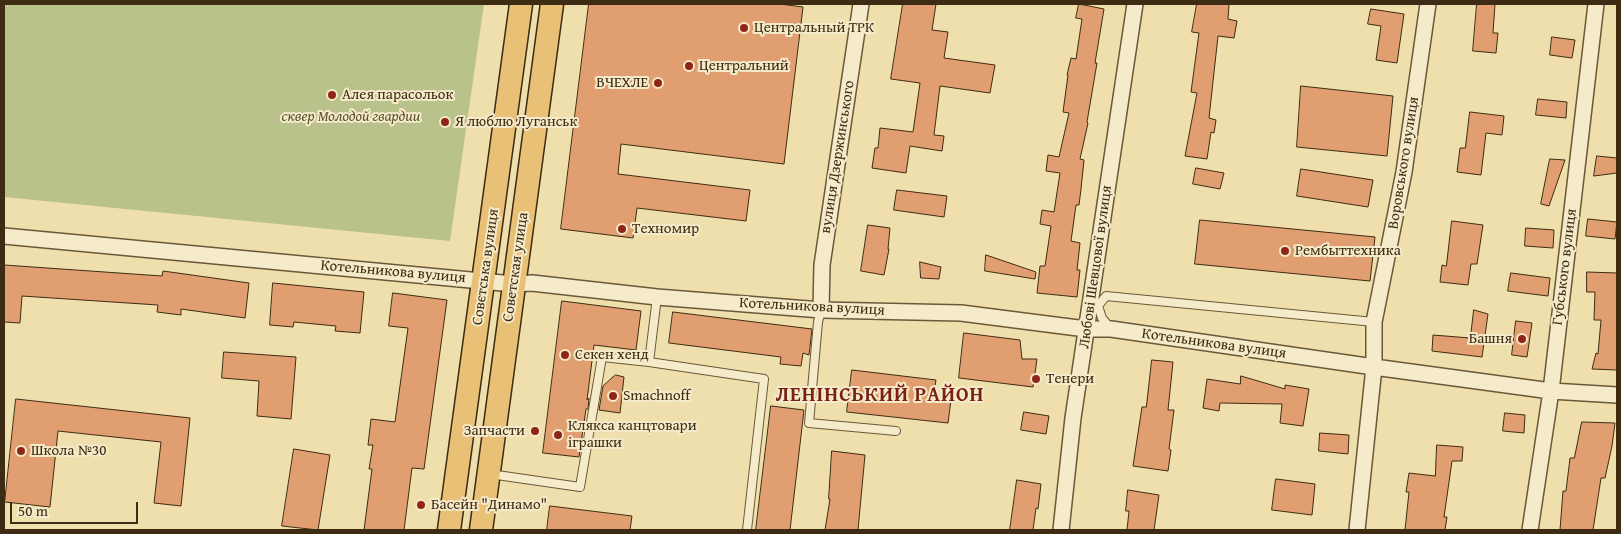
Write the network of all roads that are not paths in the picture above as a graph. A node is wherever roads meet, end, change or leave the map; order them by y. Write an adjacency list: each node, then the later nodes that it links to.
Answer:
1 (521, 4): 8 (main road, Совєтська вулиця)
2 (552, 4): 9 (main road, Советская улица)
3 (861, 4): 11 (street, вулиця Дзержинського)
4 (1135, 4): 13 (street, Любові Шевцової вулиця)
5 (1428, 4): 12 (street, Воровського вулиця)
6 (1596, 4): 17 (street, Губського вулиця)
7 (4, 236): 8 (street, Котельникова вулиця)
8 (484, 281): 9 (street, Котельникова вулиця); 21 (main road, Совєтська вулиця)
9 (513, 284): 10 (street, Котельникова вулиця); 20 (main road, Советская улица)
10 (657, 297): 11 (street, Котельникова вулиця); 15 (lane)
11 (821, 310): 13 (street, Котельникова вулиця); 19 (lane)
12 (1374, 322): 14 (lane); 16 (street, Воровського вулиця)
13 (1086, 329): 14 (street, Котельникова вулиця); 24 (street, Любові Шевцової вулиця)
14 (1111, 329): 16 (street, Котельникова вулиця)
15 (649, 362): 20 (lane); 23 (lane)
16 (1374, 367): 17 (street, Котельникова вулиця); 25 (street, Воровського вулиця)
17 (1551, 391): 18 (street, Котельникова вулиця); 26 (street, Губського вулиця)
18 (1617, 395)
19 (896, 431)
20 (488, 474): 22 (main road, Советская улица)
21 (449, 530)
22 (481, 530)
23 (747, 530)
24 (1061, 530)
25 (1357, 530)
26 (1530, 530)

